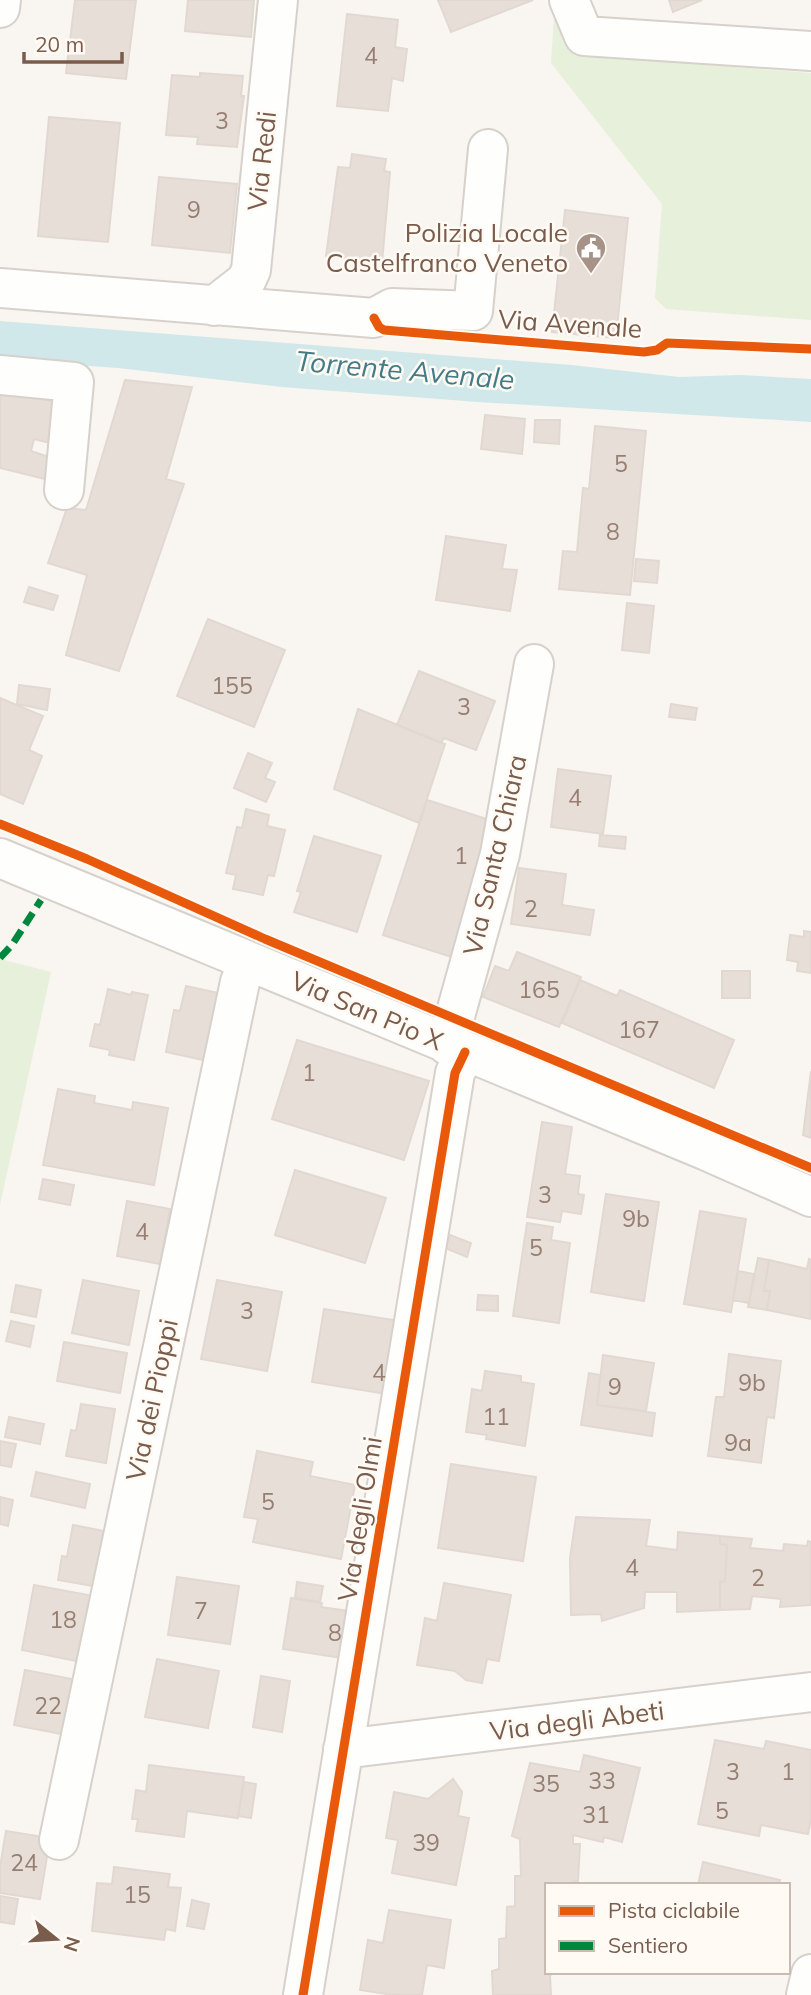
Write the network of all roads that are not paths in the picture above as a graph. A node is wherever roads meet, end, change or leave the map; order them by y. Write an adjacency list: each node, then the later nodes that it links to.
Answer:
1 (1, 0): 4 (street)
2 (278, 0): 8 (street, Via Redi)
3 (569, 0): 5 (street)
4 (0, 8)
5 (810, 50)
6 (488, 149): 8 (street)
7 (0, 288): 8 (street)
8 (214, 306)
9 (0, 374): 10 (street)
10 (64, 490)
11 (534, 664): 14 (street, Via Santa Chiara)
12 (0, 858): 13 (street, Via San Pio X)
13 (248, 961): 14 (street, Via San Pio X); 18 (street, Via dei Pioppi)
14 (456, 1048): 15 (street, Via San Pio X); 17 (street, Via degli Olmi)
15 (811, 1197)
16 (811, 1692): 17 (street, Via degli Abeti)
17 (343, 1749): 20 (street, Via degli Olmi)
18 (59, 1840)
19 (811, 1974): 21 (street)
20 (303, 1995)
21 (806, 1995)

